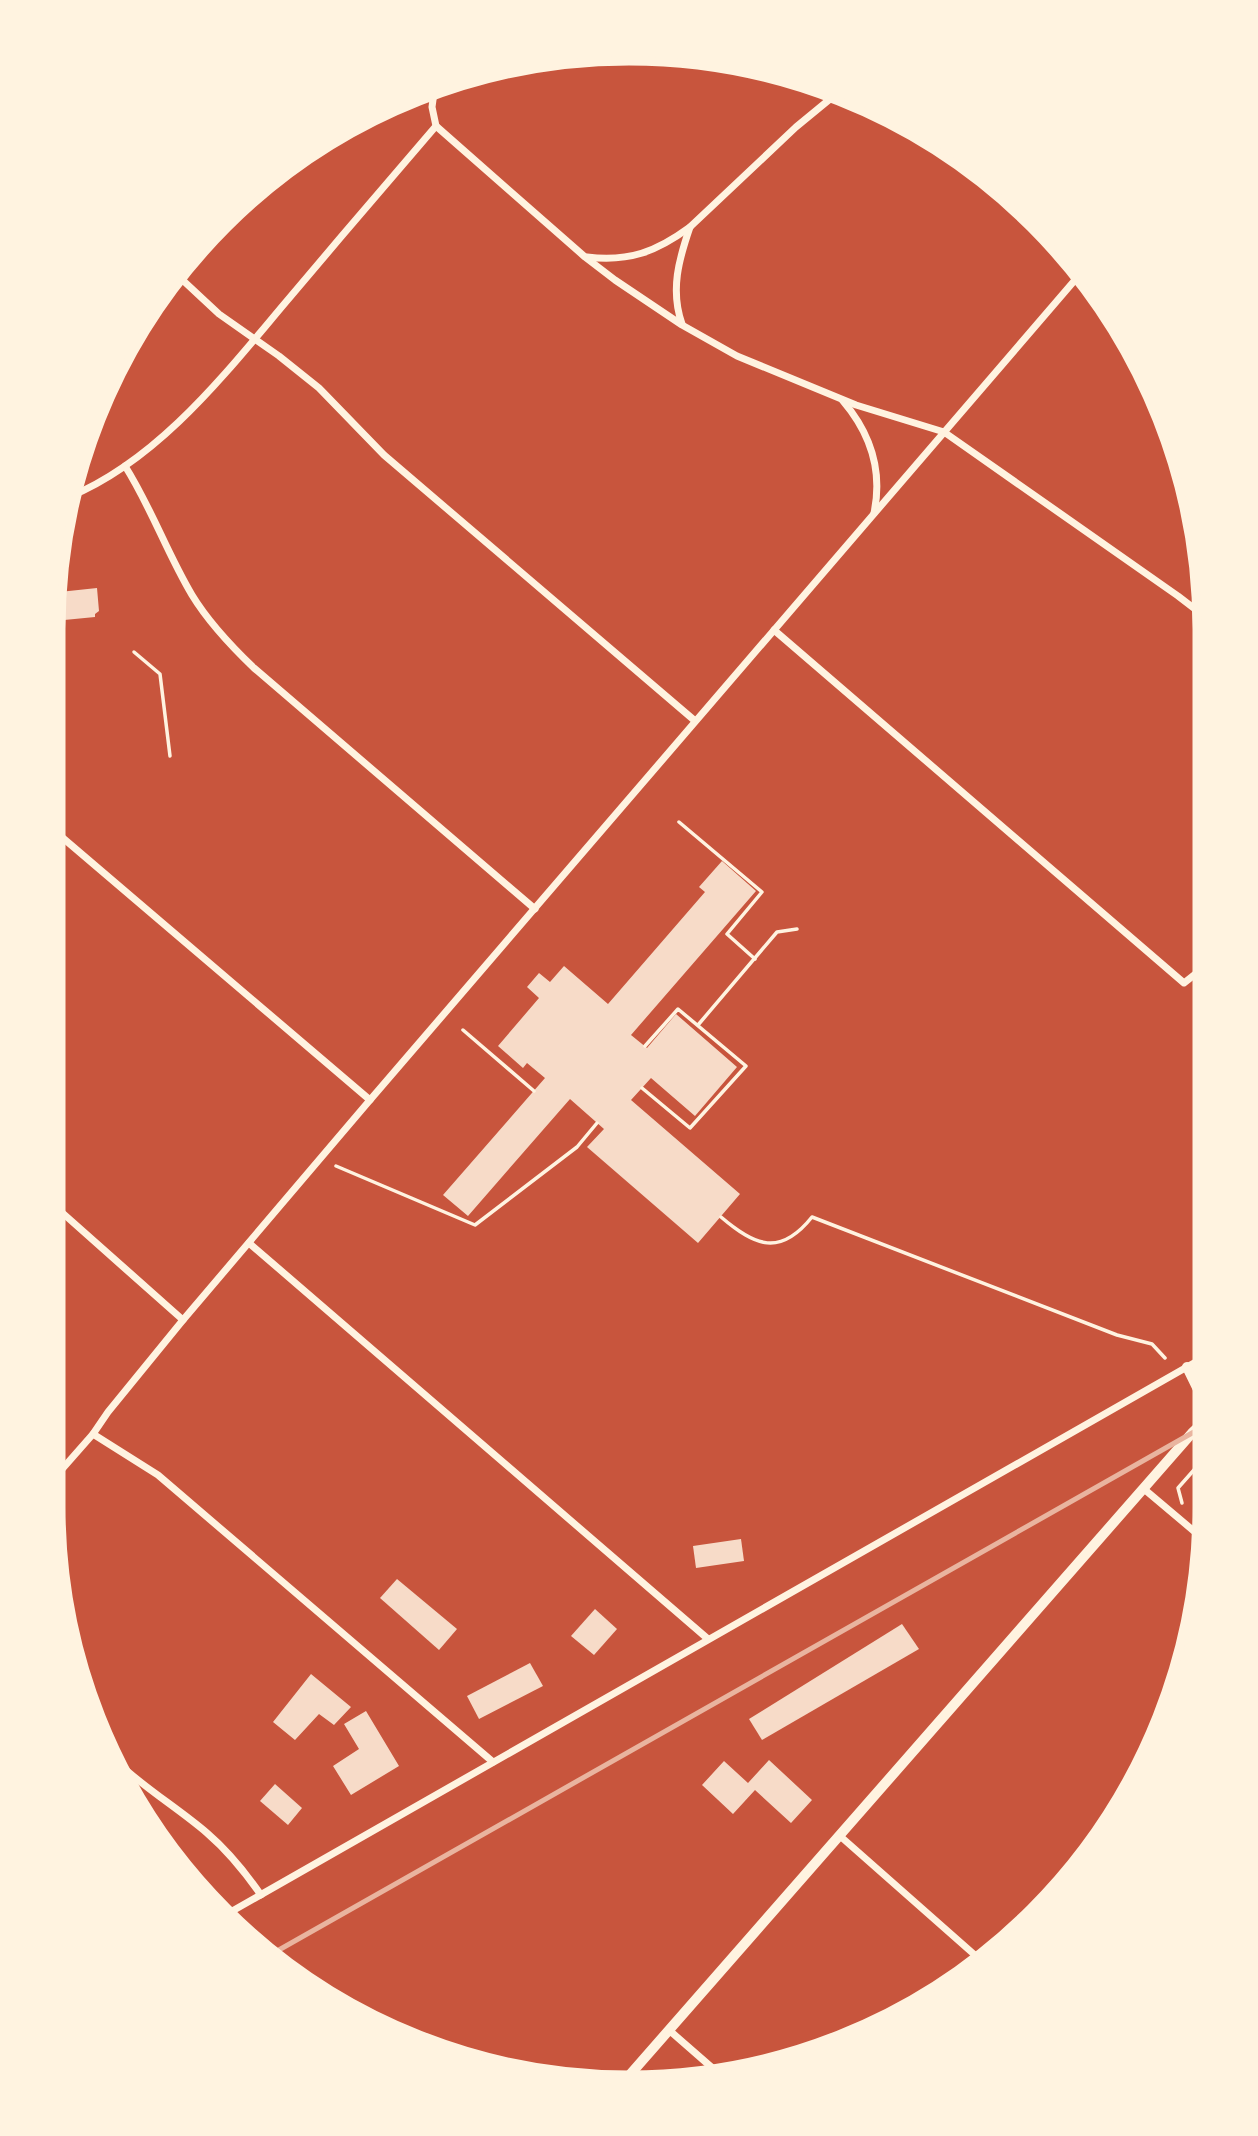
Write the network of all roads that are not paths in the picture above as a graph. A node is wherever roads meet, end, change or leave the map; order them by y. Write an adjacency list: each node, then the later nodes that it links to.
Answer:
1 (433, 96): 3 (street)
2 (831, 98): 4 (street)
3 (436, 126): 5 (street); 9 (street)
4 (690, 227): 5 (street); 8 (street)
5 (585, 257): 8 (street)
6 (1076, 279): 11 (street)
7 (182, 280): 9 (street)
8 (682, 325): 10 (street)
9 (254, 340): 12 (street); 18 (street)
10 (840, 398): 11 (street); 14 (street)
11 (944, 432): 14 (street); 15 (street)
12 (125, 466): 13 (street); 21 (street)
13 (79, 492)
14 (874, 514): 16 (street)
15 (1196, 610)
16 (774, 630): 18 (street); 22 (street)
17 (134, 652): 19 (lane)
18 (694, 720): 21 (street)
19 (170, 756)
20 (61, 836): 23 (street)
21 (536, 909): 23 (street)
22 (1197, 973)
23 (370, 1100): 25 (street)
24 (61, 1211): 26 (street)
25 (249, 1243): 26 (street); 35 (street)
26 (183, 1321): 31 (street)
27 (1197, 1361): 28 (street)
28 (1187, 1367): 29 (main road); 35 (street)
29 (1197, 1387)
30 (1197, 1430): 33 (main road)
31 (93, 1434): 32 (street); 36 (street)
32 (61, 1470)
33 (1144, 1489): 34 (street); 38 (main road)
34 (1196, 1533)
35 (708, 1639): 36 (street)
36 (493, 1762): 39 (street)
37 (126, 1770): 39 (street)
38 (839, 1836): 41 (street); 42 (main road)
39 (261, 1895): 40 (street)
40 (232, 1911)
41 (976, 1956)
42 (669, 2030): 43 (street); 44 (main road)
43 (712, 2069)
44 (630, 2075)

